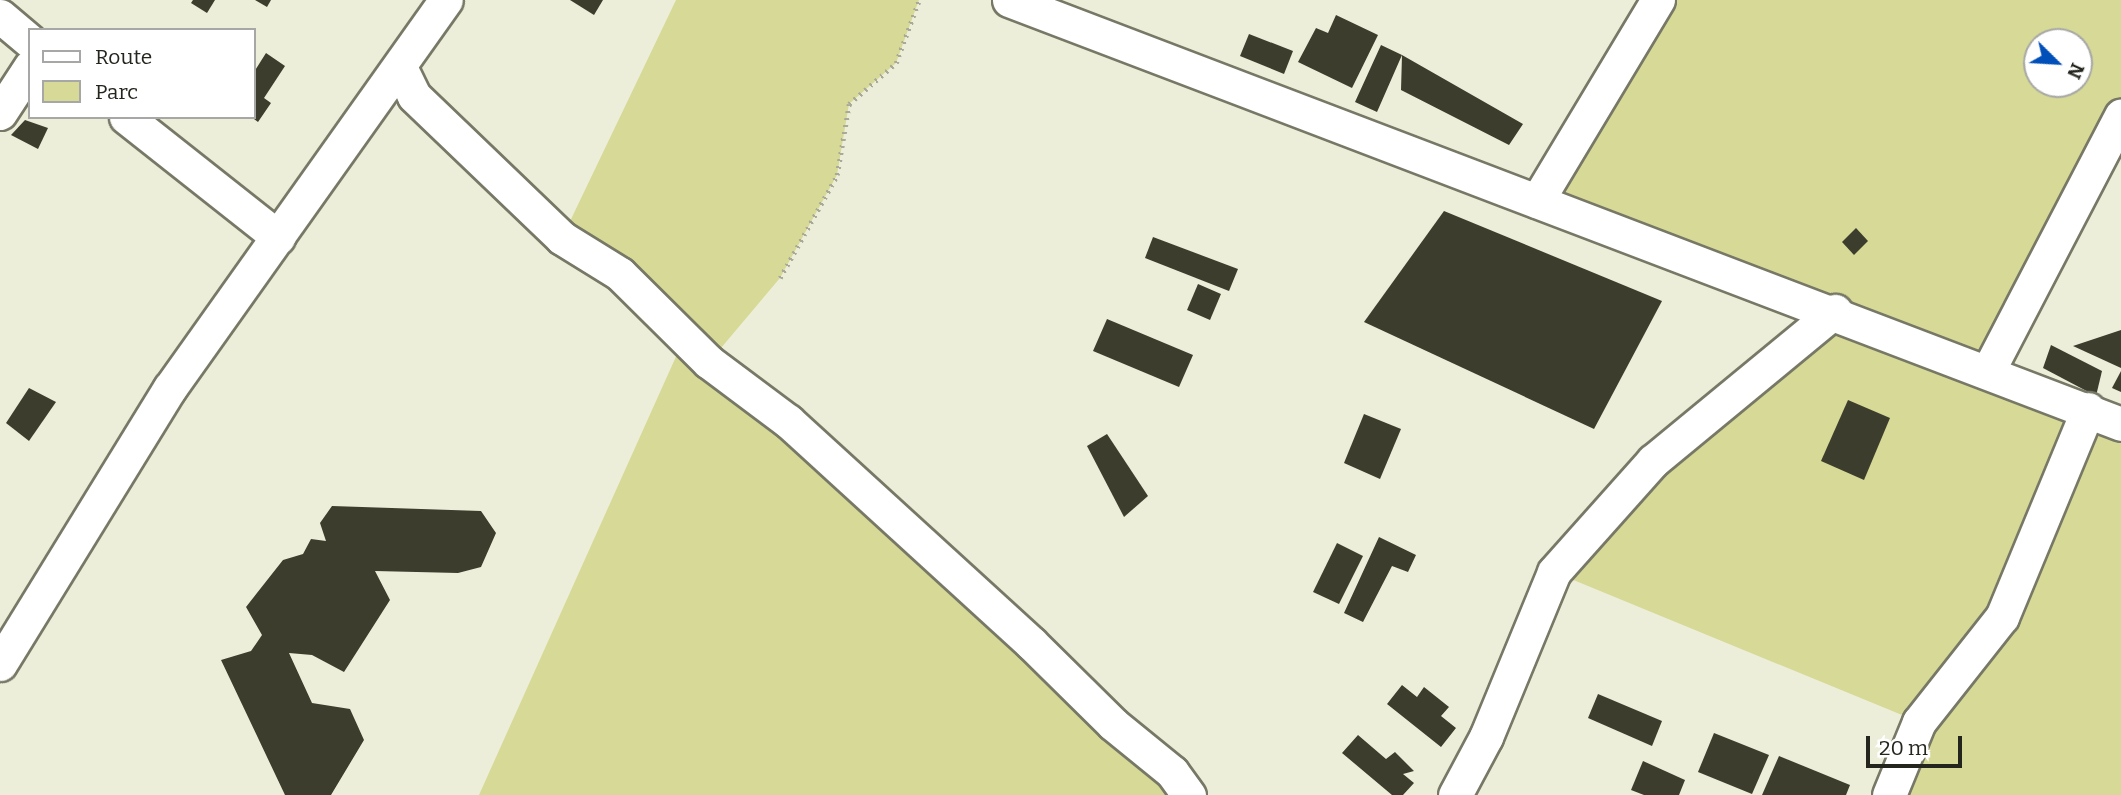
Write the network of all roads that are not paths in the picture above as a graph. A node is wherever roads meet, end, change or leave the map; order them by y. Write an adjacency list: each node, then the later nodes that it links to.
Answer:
1 (446, 0): 6 (street)
2 (1009, 0): 11 (street)
3 (1658, 0): 11 (street)
4 (0, 16): 5 (street)
5 (28, 39)
6 (400, 67): 12 (street); 18 (street)
7 (28, 70): 8 (street)
8 (0, 113)
9 (2121, 115): 14 (street)
10 (129, 119): 12 (street)
11 (1537, 201): 13 (street)
12 (278, 237): 17 (street)
13 (1835, 311): 14 (street); 19 (street)
14 (1989, 371): 15 (street)
15 (2088, 409): 16 (street); 20 (street)
16 (2121, 424)
17 (0, 664)
18 (1189, 795)
19 (1455, 795)
20 (1889, 795)

